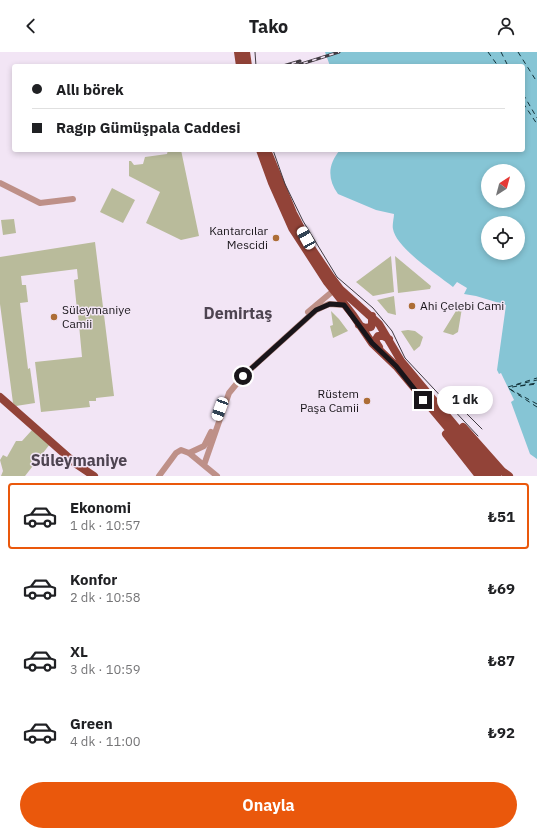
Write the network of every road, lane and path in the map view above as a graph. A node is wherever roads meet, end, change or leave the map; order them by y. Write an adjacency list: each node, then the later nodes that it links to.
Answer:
1 (238, 52): 3 (main road)
2 (246, 52): 4 (main road)
3 (240, 64)
4 (248, 64)
5 (261, 152): 9 (main road)
6 (268, 152): 9 (main road)
7 (0, 184): 8 (street)
8 (73, 199)
9 (317, 262): 10 (main road); 11 (main road)
10 (333, 291): 11 (main road); 12 (main road); 20 (street)
11 (350, 297): 13 (main road)
12 (344, 305): 14 (main road); 21 (street)
13 (372, 316): 14 (main road); 15 (main road)
14 (359, 324): 16 (main road)
15 (390, 340): 16 (main road); 17 (main road)
16 (382, 351): 19 (main road)
17 (428, 392): 27 (main road); 28 (main road)
18 (2, 399): 22 (main road)
19 (431, 410): 25 (main road); 26 (main road)
20 (192, 452): 21 (street); 23 (street)
21 (205, 463): 24 (street)
22 (94, 476)
23 (159, 476)
24 (217, 476)
25 (478, 476)
26 (488, 476)
27 (497, 476)
28 (509, 476)

